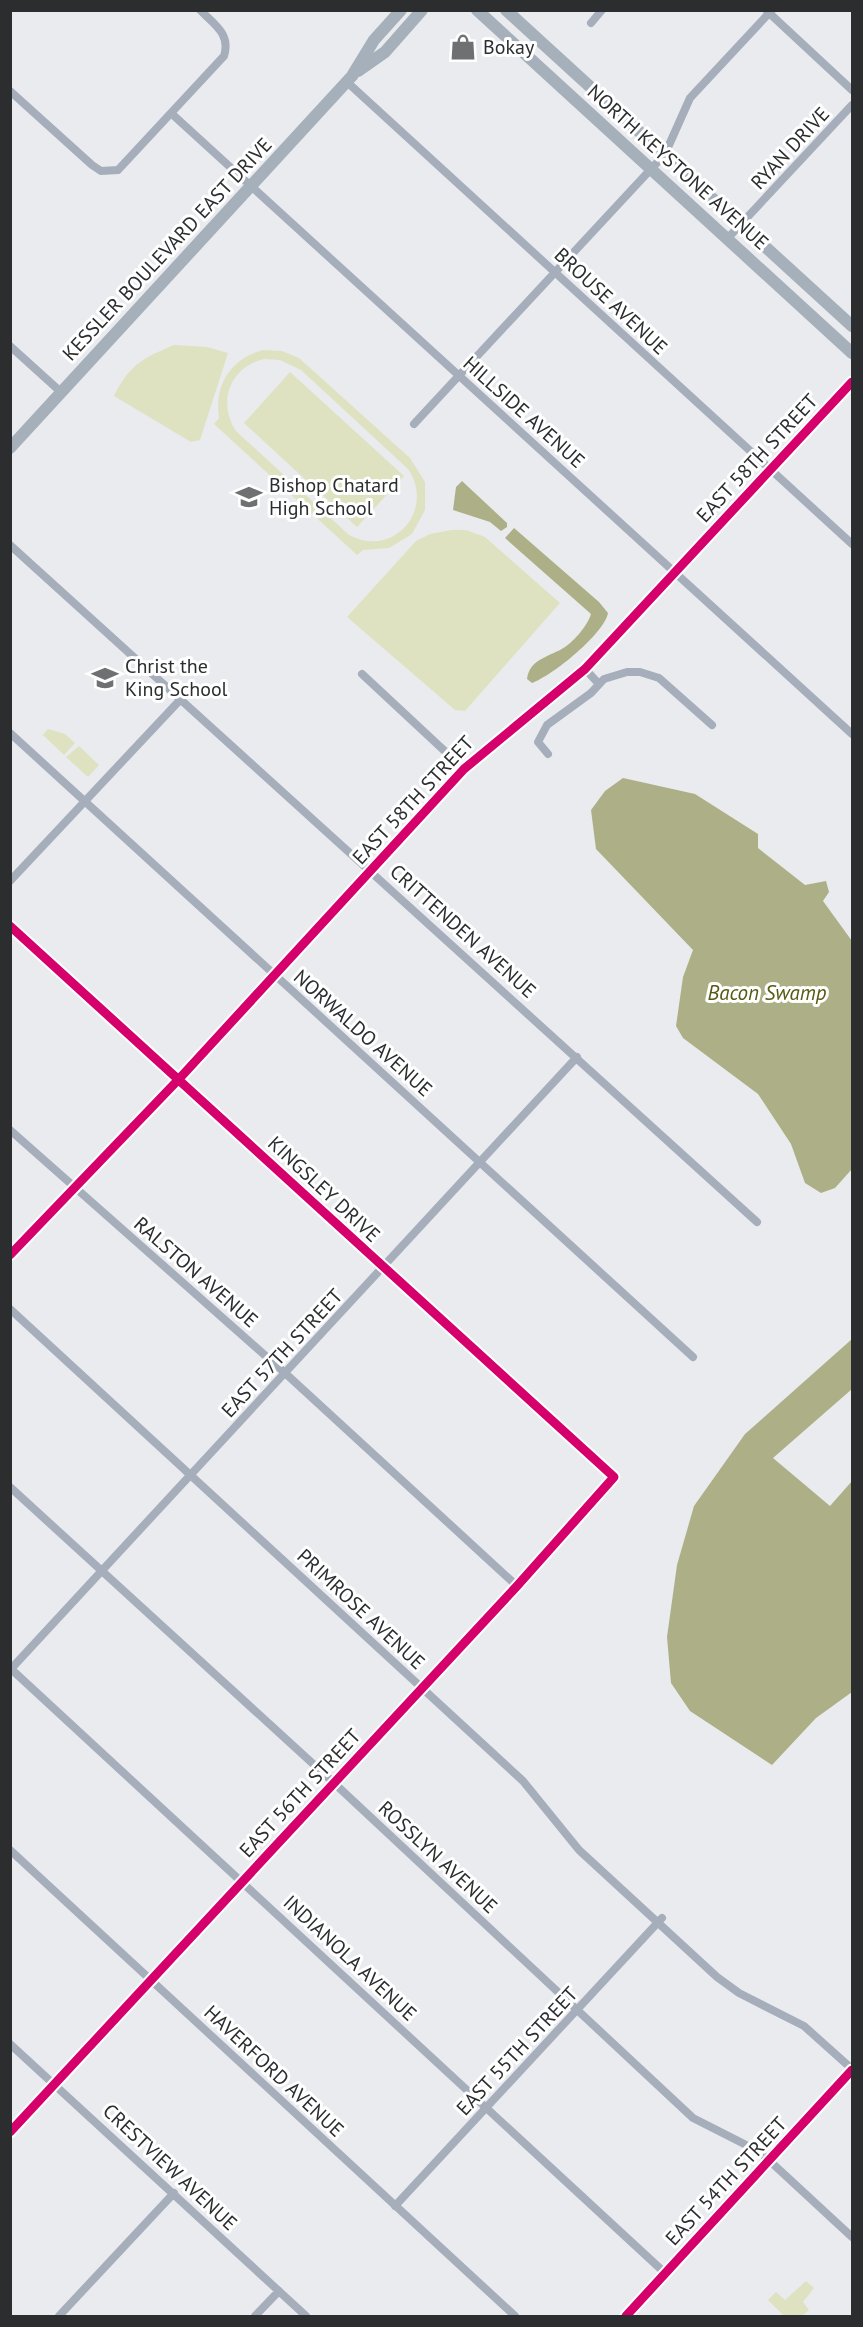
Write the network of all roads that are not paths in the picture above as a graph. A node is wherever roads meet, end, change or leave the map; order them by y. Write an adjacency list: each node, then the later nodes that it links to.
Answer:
1 (200, 10): 13 (street)
2 (401, 10): 9 (main road, KESSLER BOULEVARD EAST DRIVE)
3 (422, 10): 9 (main road, KESSLER BOULEVARD EAST DRIVE)
4 (477, 10): 15 (main road, NORTH KEYSTONE AVENUE)
5 (506, 10): 14 (main road, NORTH KEYSTONE AVENUE)
6 (602, 10): 8 (street)
7 (770, 11): 10 (street); 14 (street)
8 (591, 23)
9 (349, 79): 16 (main road, KESSLER BOULEVARD EAST DRIVE); 19 (street, BROUSE AVENUE)
10 (852, 90)
11 (10, 91): 13 (street)
12 (852, 105): 17 (street, RYAN DRIVE)
13 (172, 114): 16 (street, HILLSIDE AVENUE)
14 (665, 154): 15 (street); 17 (main road, NORTH KEYSTONE AVENUE)
15 (651, 170): 18 (main road, NORTH KEYSTONE AVENUE); 19 (street)
16 (252, 186): 23 (street, HILLSIDE AVENUE); 25 (main road, KESSLER BOULEVARD EAST DRIVE)
17 (741, 224): 18 (street, RYAN DRIVE); 20 (main road, NORTH KEYSTONE AVENUE)
18 (727, 239): 22 (main road, NORTH KEYSTONE AVENUE)
19 (557, 273): 23 (street); 28 (street, BROUSE AVENUE)
20 (852, 326)
21 (10, 346): 25 (street)
22 (852, 353)
23 (460, 376): 26 (street); 31 (street, HILLSIDE AVENUE)
24 (852, 382): 28 (street, EAST 58TH STREET)
25 (62, 393): 27 (main road, KESSLER BOULEVARD EAST DRIVE)
26 (414, 424)
27 (10, 448)
28 (771, 470): 29 (street, BROUSE AVENUE); 31 (street, EAST 58TH STREET)
29 (852, 544)
30 (10, 545): 35 (street, CRITTENDEN AVENUE)
31 (676, 573): 32 (street, EAST 58TH STREET); 38 (street, HILLSIDE AVENUE)
32 (585, 669): 34 (street); 40 (street, EAST 58TH STREET)
33 (362, 674): 40 (street)
34 (599, 684): 36 (street); 39 (street)
35 (180, 700): 41 (street); 42 (street, CRITTENDEN AVENUE)
36 (712, 725)
37 (10, 733): 41 (street, NORWALDO AVENUE)
38 (852, 734)
39 (548, 753)
40 (464, 769): 42 (street, EAST 58TH STREET)
41 (84, 800): 43 (street); 45 (street, NORWALDO AVENUE)
42 (372, 870): 45 (street, EAST 58TH STREET); 46 (street, CRITTENDEN AVENUE)
43 (10, 881)
44 (10, 926): 47 (street, KINGSLEY DRIVE)
45 (273, 974): 47 (street, EAST 58TH STREET); 49 (street, NORWALDO AVENUE)
46 (577, 1057): 49 (street, EAST 57TH STREET); 51 (street, CRITTENDEN AVENUE)
47 (178, 1079): 50 (street, EAST 58TH STREET); 53 (street, KINGSLEY DRIVE)
48 (10, 1130): 50 (street, RALSTON AVENUE)
49 (480, 1162): 53 (street, EAST 57TH STREET); 55 (street, NORWALDO AVENUE)
50 (74, 1186): 52 (street, EAST 58TH STREET); 56 (street, RALSTON AVENUE)
51 (757, 1222)
52 (10, 1255)
53 (383, 1267): 56 (street, EAST 57TH STREET); 58 (street, KINGSLEY DRIVE)
54 (10, 1309): 57 (street, PRIMROSE AVENUE)
55 (693, 1357)
56 (285, 1373): 57 (street, EAST 57TH STREET); 61 (street, RALSTON AVENUE)
57 (191, 1475): 60 (street, EAST 57TH STREET); 63 (street, PRIMROSE AVENUE)
58 (614, 1477): 61 (street, EAST 56TH STREET)
59 (10, 1487): 60 (street, ROSSLYN AVENUE)
60 (103, 1571): 62 (street, EAST 57TH STREET); 64 (street, ROSSLYN AVENUE)
61 (517, 1586): 63 (street, EAST 56TH STREET)
62 (11, 1669): 66 (street, INDIANOLA AVENUE)
63 (422, 1688): 64 (street, EAST 56TH STREET); 67 (street, PRIMROSE AVENUE)
64 (334, 1783): 66 (street, EAST 56TH STREET); 69 (street, ROSSLYN AVENUE)
65 (10, 1850): 68 (street, HAVERFORD AVENUE)
66 (243, 1880): 68 (street, EAST 56TH STREET); 73 (street, INDIANOLA AVENUE)
67 (660, 1920): 69 (street, EAST 55TH STREET); 71 (street, PRIMROSE AVENUE)
68 (152, 1979): 72 (street, EAST 56TH STREET); 77 (street, HAVERFORD AVENUE)
69 (578, 2009): 73 (street, EAST 55TH STREET); 75 (street, ROSSLYN AVENUE)
70 (10, 2044): 72 (street, CRESTVIEW AVENUE)
71 (852, 2070): 75 (street, EAST 54TH STREET)
72 (55, 2084): 74 (street, EAST 56TH STREET); 76 (street, CRESTVIEW AVENUE)
73 (487, 2107): 77 (street, EAST 55TH STREET); 79 (street, INDIANOLA AVENUE)
74 (10, 2132)
75 (770, 2161): 78 (street, ROSSLYN AVENUE); 79 (street, EAST 54TH STREET)
76 (174, 2193): 80 (street, CRESTVIEW AVENUE); 81 (street)
77 (395, 2206): 84 (street, HAVERFORD AVENUE)
78 (852, 2237)
79 (665, 2273): 85 (street, EAST 54TH STREET)
80 (279, 2291): 82 (street); 83 (street, CRESTVIEW AVENUE)
81 (59, 2316)
82 (255, 2316)
83 (306, 2316)
84 (515, 2316)
85 (626, 2316)

